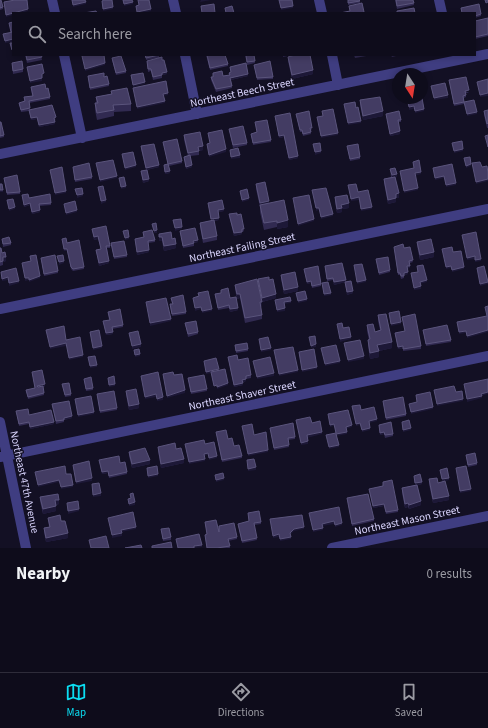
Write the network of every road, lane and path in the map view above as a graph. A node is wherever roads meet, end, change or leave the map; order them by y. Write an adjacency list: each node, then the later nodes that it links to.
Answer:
1 (52, 0): 5 (street)
2 (173, 0): 6 (street)
3 (319, 0): 7 (street)
4 (439, 0): 8 (street)
5 (55, 12)
6 (176, 12)
7 (322, 12)
8 (442, 12)
9 (488, 54): 10 (street, Northeast Beech Street)
10 (476, 55)
11 (64, 56): 18 (street)
12 (185, 56): 17 (street)
13 (332, 56): 16 (street)
14 (470, 56): 15 (street, Northeast Beech Street)
15 (452, 58): 16 (street, Northeast Beech Street)
16 (338, 85): 17 (street, Northeast Beech Street)
17 (197, 114): 18 (street, Northeast Beech Street)
18 (82, 138): 19 (street, Northeast Beech Street)
19 (0, 154)
20 (488, 209): 21 (street, Northeast Failing Street)
21 (0, 309)
22 (488, 356): 24 (street, Northeast Shaver Street)
23 (0, 422): 24 (street, Northeast 47th Avenue)
24 (3, 456): 26 (street, Northeast 47th Avenue)
25 (488, 516): 27 (street, Northeast Mason Street)
26 (26, 548)
27 (332, 548)

